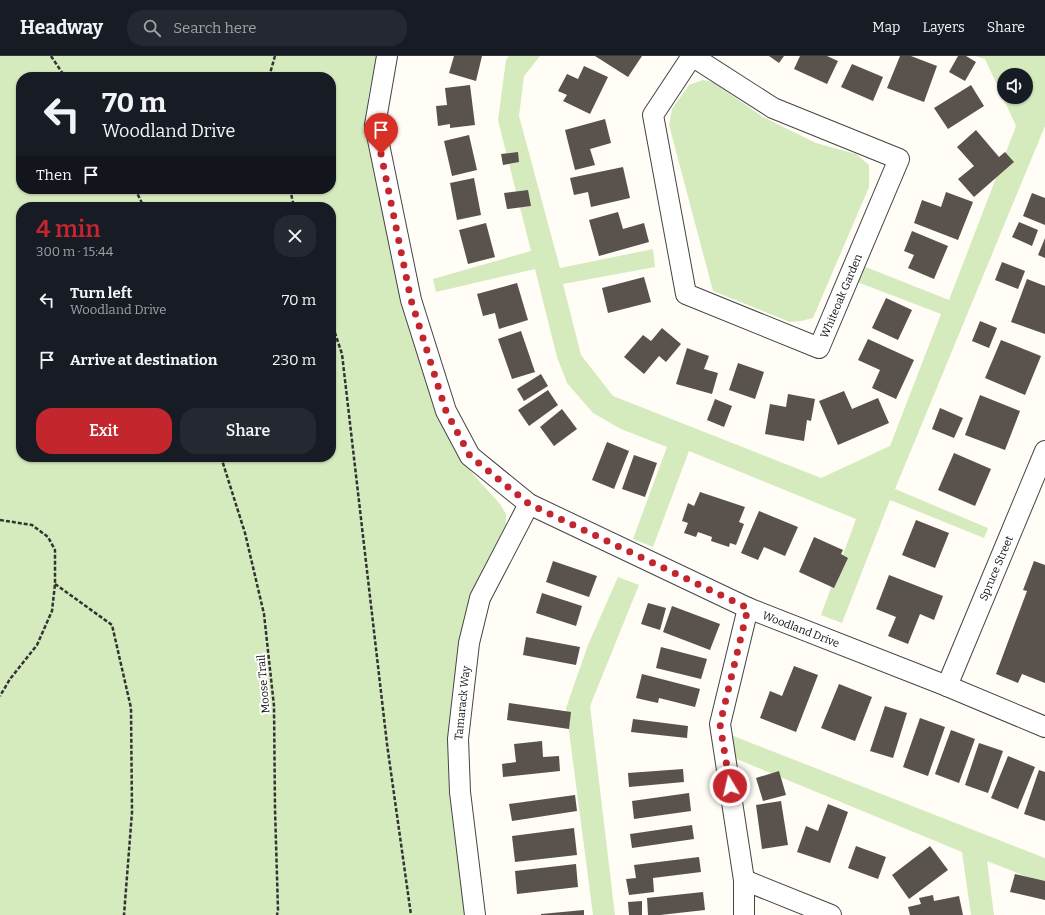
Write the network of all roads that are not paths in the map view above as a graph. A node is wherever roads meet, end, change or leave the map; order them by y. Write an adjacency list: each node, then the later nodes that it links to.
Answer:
1 (387, 56): 4 (street, Woodland Drive)
2 (692, 56): 2 (street, Whiteoak Garden)
3 (1045, 451): 6 (street, Spruce Street)
4 (529, 504): 5 (street, Woodland Drive); 9 (street, Tamarack Way)
5 (748, 608): 6 (street, Woodland Drive); 8 (street)
6 (947, 686): 7 (street, Woodland Drive)
7 (1045, 727)
8 (744, 880): 10 (street); 11 (street)
9 (475, 915)
10 (744, 915)
11 (831, 915)

